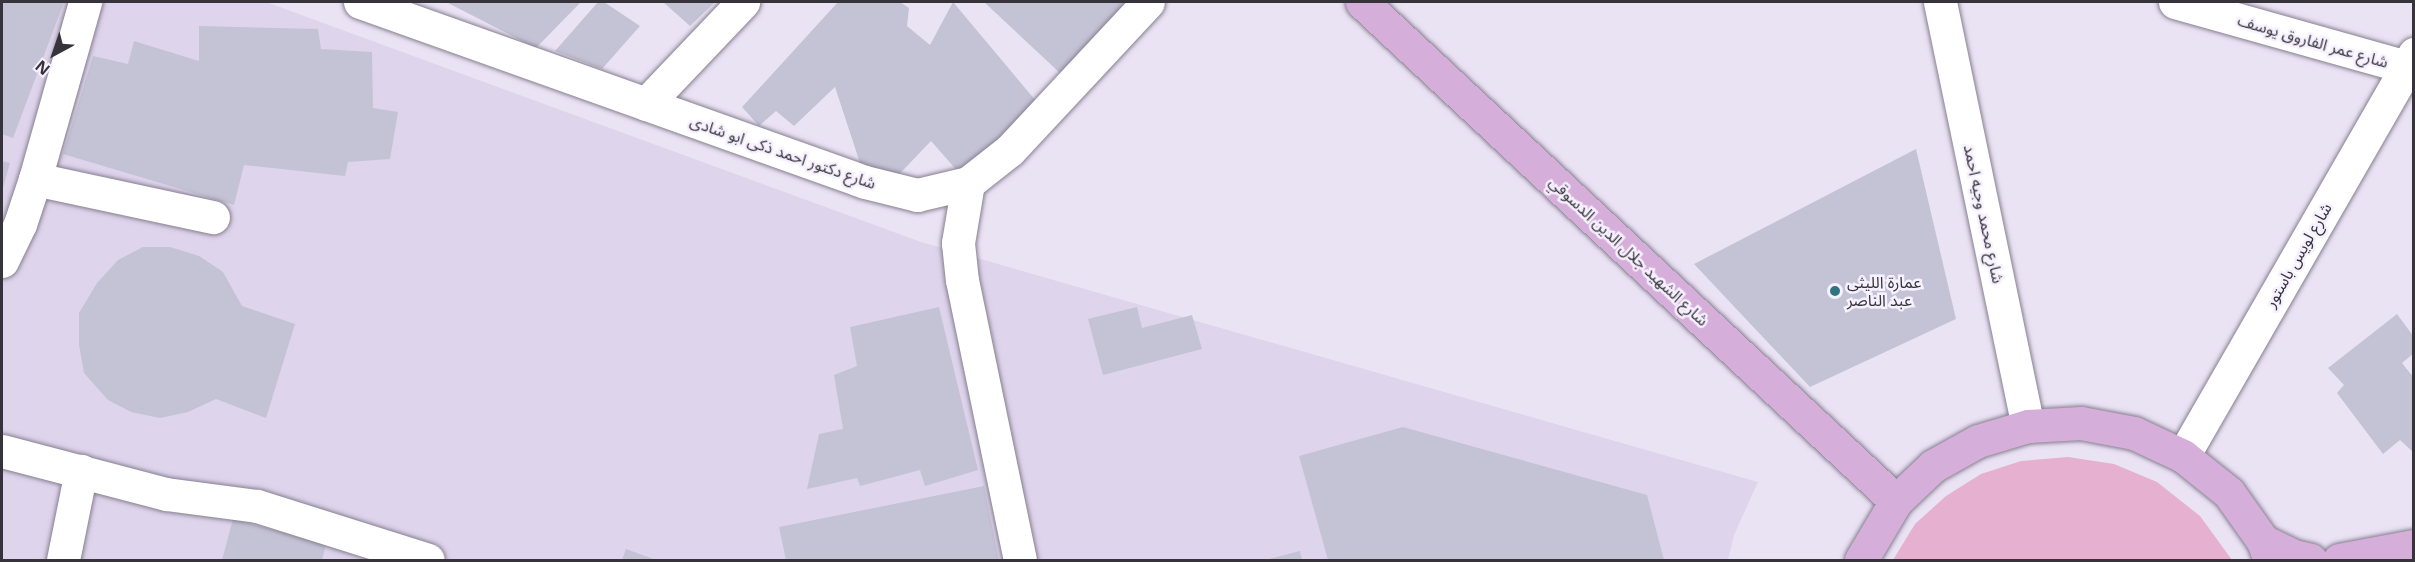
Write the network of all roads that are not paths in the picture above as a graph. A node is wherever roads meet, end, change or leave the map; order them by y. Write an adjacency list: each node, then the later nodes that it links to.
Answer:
1 (86, 2): 11 (street)
2 (360, 2): 8 (street, شارع دكتور احمد ذكى ابو شادى)
3 (743, 2): 10 (street)
4 (1148, 2): 12 (street, شارع دكتور احمد ذكى ابو شادى)
5 (1362, 2): 19 (main road, شارع الشهيد جلال الدين الدسوقي)
6 (1940, 2): 15 (street, شارع محمد وجيه احمد)
7 (2175, 2): 9 (street, شارع عمر الفاروق يوسف)
8 (405, 8): 10 (street, شارع دكتور احمد ذكى ابو شادى)
9 (2411, 66): 17 (street, شارع لويس باستور)
10 (646, 104): 12 (street, شارع دكتور احمد ذكى ابو شادى)
11 (35, 179): 13 (street); 14 (street)
12 (968, 183): 24 (street)
13 (213, 217)
14 (2, 261)
15 (2028, 426): 17 (main road); 19 (main road)
16 (2, 451): 18 (street)
17 (2183, 456): 21 (main road)
18 (81, 471): 22 (street); 23 (street)
19 (1896, 501): 25 (main road)
20 (2414, 546): 27 (main road)
21 (2267, 551): 26 (main road)
22 (63, 561)
23 (428, 561)
24 (1020, 561)
25 (1860, 561)
26 (2312, 561)
27 (2339, 561)

